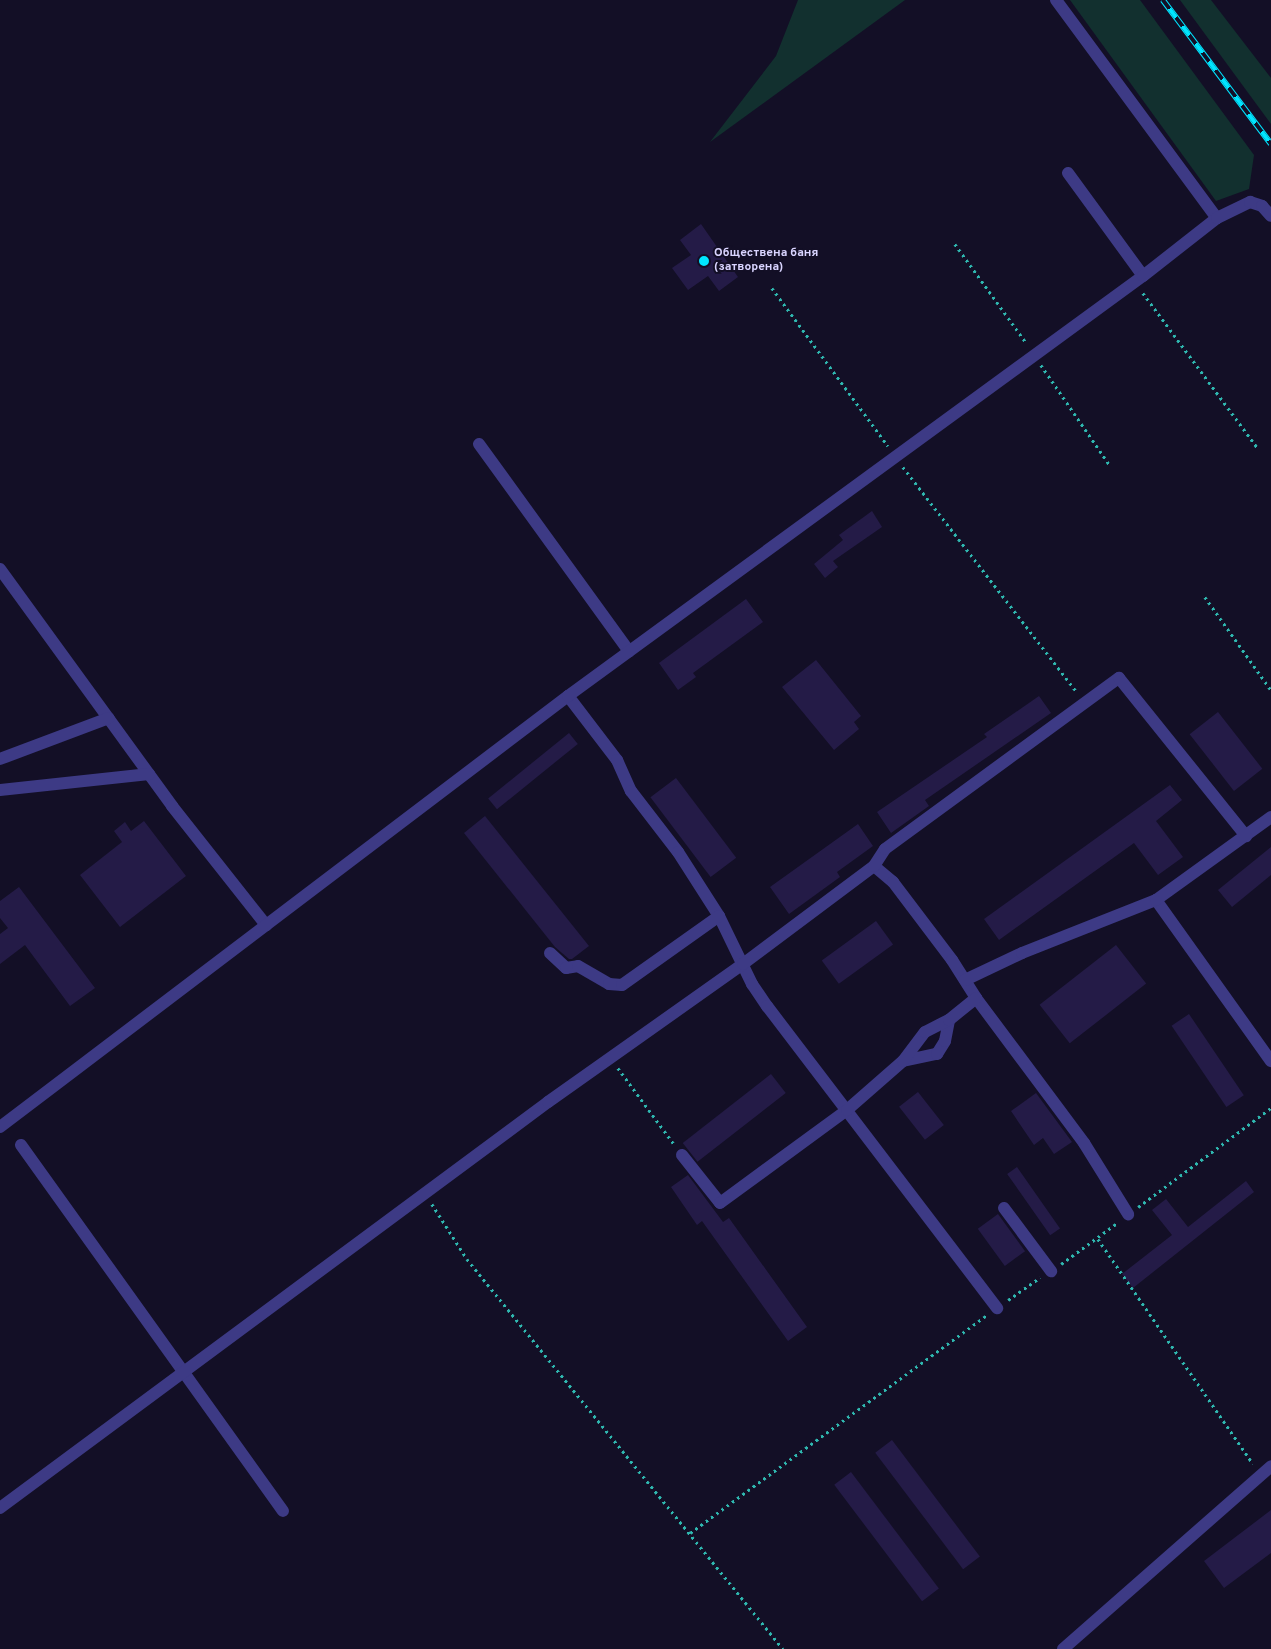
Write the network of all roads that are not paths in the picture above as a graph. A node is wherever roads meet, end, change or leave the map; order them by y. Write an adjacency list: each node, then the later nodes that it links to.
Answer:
1 (1056, 0): 4 (street)
2 (1068, 173): 5 (street)
3 (1271, 216): 4 (street)
4 (1217, 218): 5 (street)
5 (1139, 279): 8 (street)
6 (479, 444): 8 (street)
7 (0, 569): 10 (street)
8 (629, 651): 9 (street)
9 (568, 696): 18 (street); 19 (street)
10 (110, 718): 11 (street); 12 (street)
11 (0, 758)
12 (149, 774): 13 (street); 19 (street)
13 (0, 790)
14 (1271, 817): 15 (street)
15 (1246, 836): 16 (street); 17 (street)
16 (874, 866): 21 (street); 22 (street)
17 (1156, 900): 22 (street); 26 (street)
18 (718, 916): 20 (street); 21 (street)
19 (266, 925): 28 (street)
20 (550, 953)
21 (744, 964): 27 (street); 35 (street)
22 (965, 980): 23 (street)
23 (976, 998): 24 (street); 32 (street)
24 (949, 1020): 25 (street); 25 (street)
25 (903, 1061): 27 (street)
26 (1271, 1061)
27 (847, 1110): 30 (street); 34 (street)
28 (0, 1127)
29 (21, 1145): 35 (street)
30 (682, 1155)
31 (1004, 1208): 33 (street)
32 (1128, 1214)
33 (1051, 1271)
34 (997, 1308)
35 (183, 1372): 37 (street); 38 (street)
36 (1271, 1466): 39 (street)
37 (0, 1508)
38 (283, 1511)
39 (1063, 1649)

